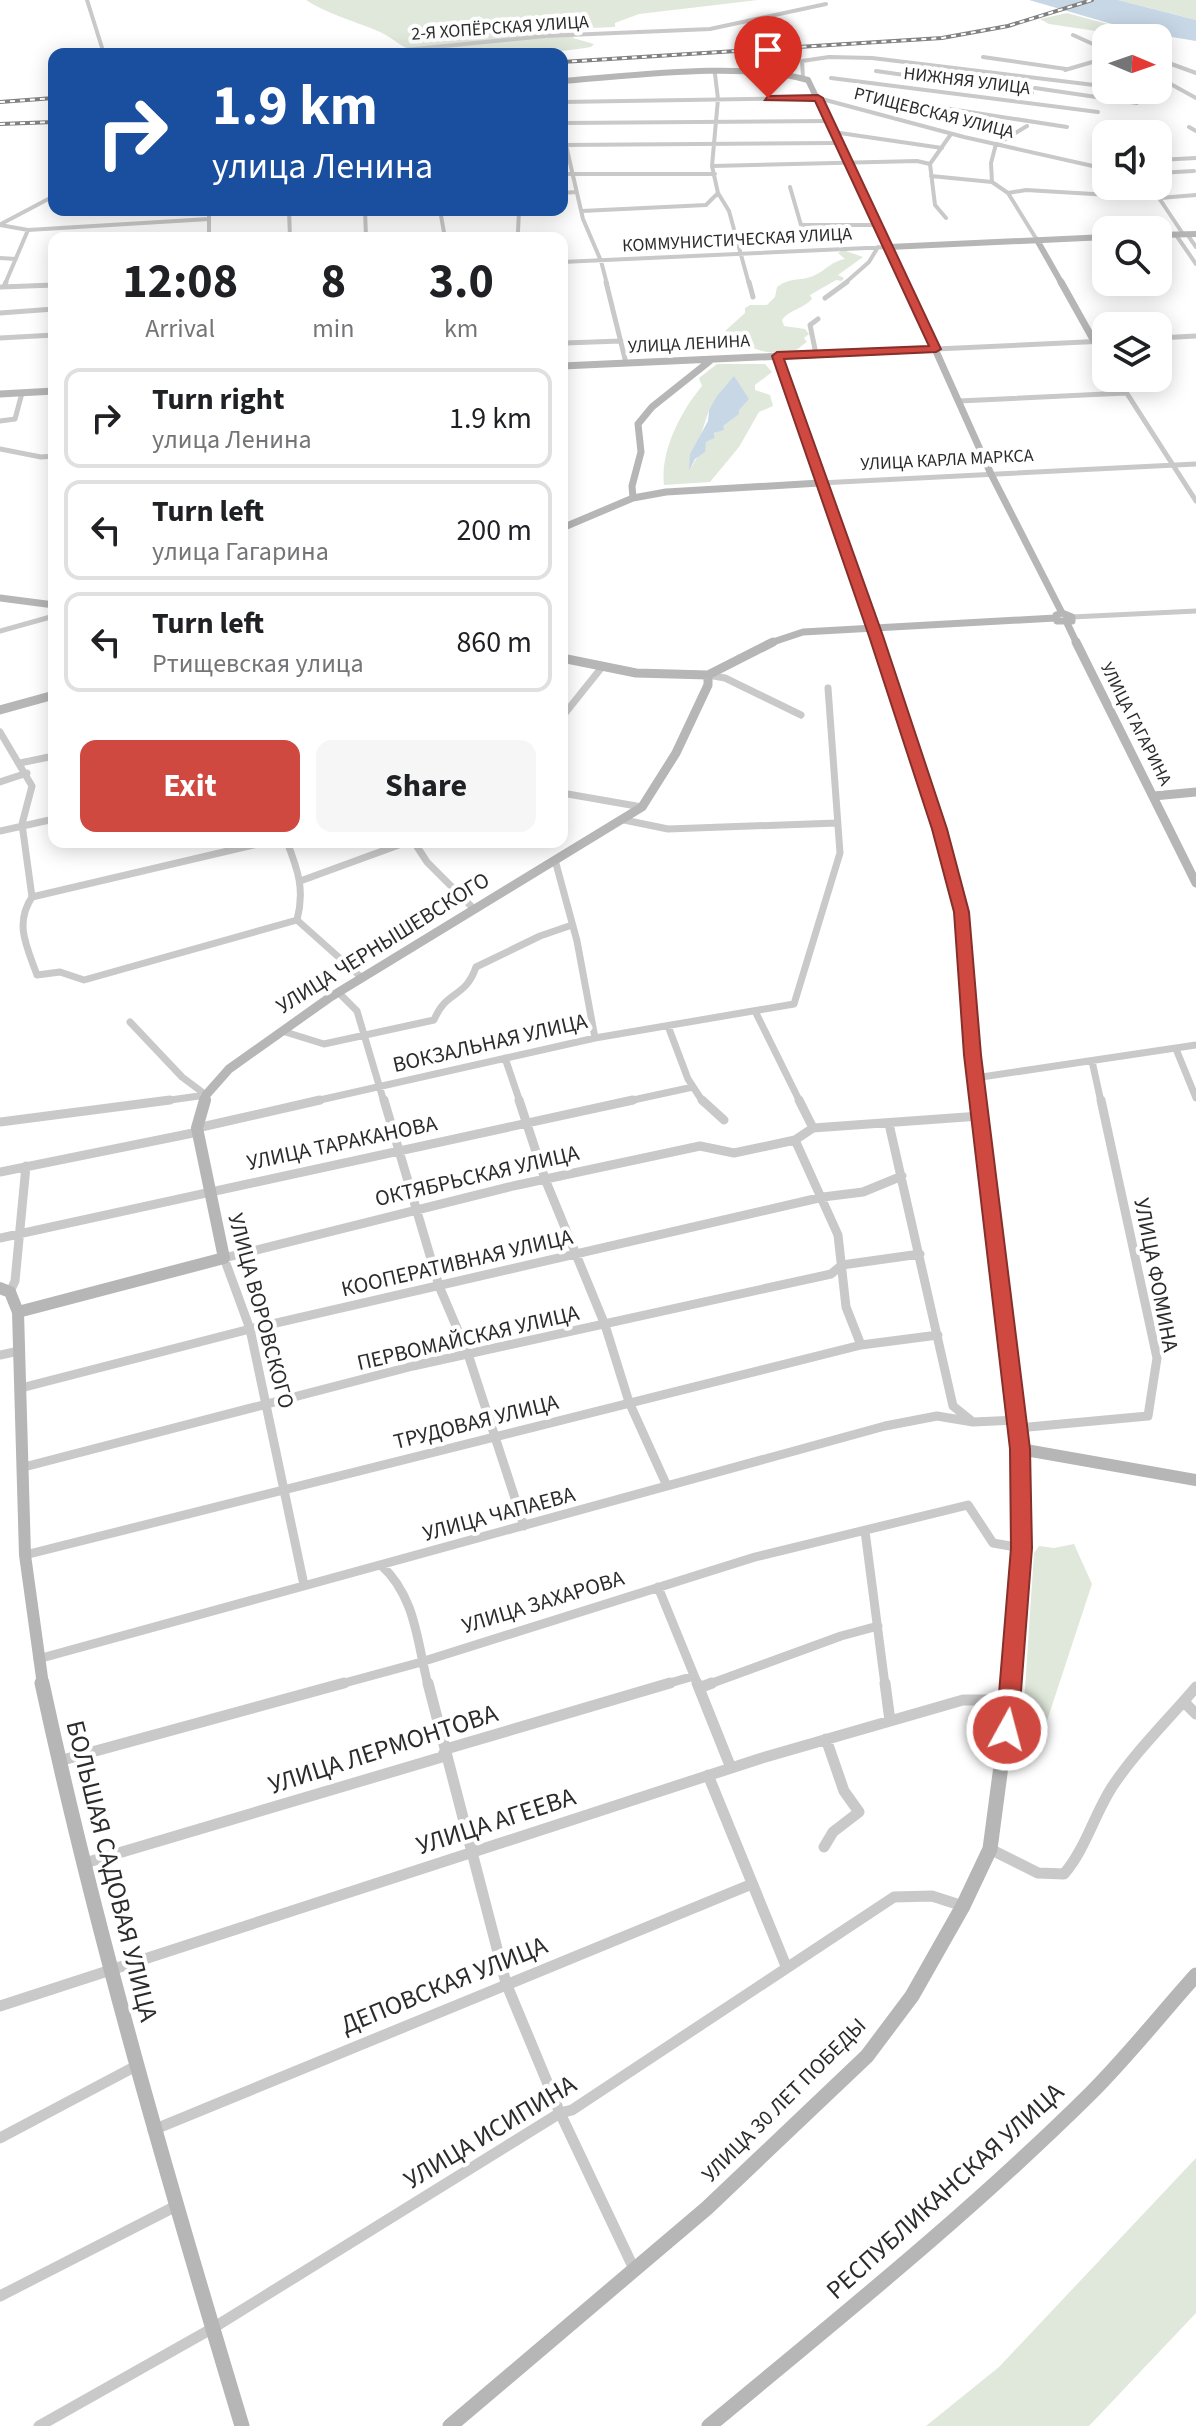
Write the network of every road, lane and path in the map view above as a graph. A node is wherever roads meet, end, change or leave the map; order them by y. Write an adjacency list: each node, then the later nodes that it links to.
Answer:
1 (87, 0): 5 (street)
2 (826, 4): 6 (street, 2-Я ХОПЁРСКАЯ УЛИЦА)
3 (1073, 35): 4 (street)
4 (1092, 44)
5 (102, 48)
6 (443, 48)
7 (983, 57): 11 (street)
8 (884, 59): 12 (street); 15 (street); 16 (street)
9 (1092, 62): 11 (street)
10 (1172, 64): 13 (street)
11 (1066, 69): 18 (street)
12 (876, 71): 20 (street); 23 (street)
13 (1196, 73)
14 (715, 74): 15 (street); 19 (street); 28 (street)
15 (803, 77): 26 (street)
16 (1043, 77): 18 (street); 23 (street)
17 (831, 78): 20 (street, НИЖНЯЯ УЛИЦА)
18 (1051, 79): 22 (street)
19 (568, 81)
20 (869, 82): 24 (street); 30 (street, НИЖНЯЯ УЛИЦА)
21 (1172, 84): 25 (street)
22 (1092, 85)
23 (1034, 91): 27 (street); 30 (street)
24 (860, 95): 31 (street); 37 (street)
25 (1194, 95)
26 (818, 98): 28 (street, РТИЩЕВСКАЯ УЛИЦА); 31 (street, РТИЩЕВСКАЯ УЛИЦА); 34 (street)
27 (1092, 98)
28 (718, 99): 29 (street, РТИЩЕВСКАЯ УЛИЦА); 33 (street)
29 (568, 102)
30 (1026, 103): 32 (street, НИЖНЯЯ УЛИЦА)
31 (852, 107): 41 (street, РТИЩЕВСКАЯ УЛИЦА)
32 (1098, 112)
33 (715, 121): 34 (street); 35 (street); 45 (street)
34 (829, 121): 40 (street)
35 (568, 125)
36 (1027, 126): 44 (street)
37 (1067, 127)
38 (1189, 127): 39 (street)
39 (1196, 131)
40 (833, 132): 42 (street); 46 (street)
41 (951, 134): 44 (street, РТИЩЕВСКАЯ УЛИЦА); 46 (street)
42 (837, 143): 45 (street); 50 (street)
43 (568, 144): 45 (street)
44 (996, 144): 53 (street, РТИЩЕВСКАЯ УЛИЦА); 59 (street)
45 (713, 145): 52 (street)
46 (942, 148): 51 (street)
47 (1196, 158): 48 (street)
48 (1172, 159)
49 (568, 161): 56 (street)
50 (848, 163): 51 (street); 52 (street); 75 (street)
51 (930, 164): 58 (street)
52 (712, 166): 57 (street)
53 (1092, 166)
54 (1194, 171): 55 (street)
55 (1172, 172)
56 (571, 174): 57 (street); 61 (street)
57 (715, 174): 63 (street)
58 (931, 176): 59 (street); 72 (street)
59 (992, 182): 64 (street)
60 (790, 187): 75 (street)
61 (576, 192): 62 (street); 70 (street)
62 (568, 193)
63 (718, 193): 70 (street); 87 (street)
64 (1008, 193): 65 (street); 83 (street)
65 (1092, 194)
66 (1196, 195): 67 (street)
67 (1172, 197)
68 (48, 200): 74 (street)
69 (1161, 200): 80 (street)
70 (582, 211): 90 (street)
71 (519, 216): 78 (street)
72 (946, 218)
73 (209, 219): 76 (street); 77 (street)
74 (0, 224): 76 (street)
75 (877, 225): 85 (street)
76 (28, 230): 89 (street)
77 (209, 232)
78 (518, 232)
79 (1172, 234): 80 (street)
80 (1182, 234): 81 (street); 86 (street); 92 (street)
81 (1196, 234)
82 (1092, 238): 83 (street, КОММУНИСТИЧЕСКАЯ УЛИЦА)
83 (1037, 240): 85 (street, КОММУНИСТИЧЕСКАЯ УЛИЦА); 102 (street)
84 (878, 247): 85 (street, КОММУНИСТИЧЕСКАЯ УЛИЦА); 87 (street, КОММУНИСТИЧЕСКАЯ УЛИЦА); 96 (street)
85 (889, 247): 108 (street)
86 (1196, 247)
87 (739, 254): 90 (street, КОММУНИСТИЧЕСКАЯ УЛИЦА); 95 (street)
88 (0, 258): 89 (street)
89 (16, 259): 94 (street)
90 (601, 261): 91 (street, КОММУНИСТИЧЕСКАЯ УЛИЦА); 105 (street)
91 (568, 262)
92 (1196, 264)
93 (48, 285): 94 (street)
94 (2, 287)
95 (753, 297)
96 (825, 298)
97 (48, 309): 98 (street)
98 (0, 313)
99 (818, 319): 109 (street)
100 (48, 335): 104 (street)
101 (1196, 336): 103 (street)
102 (1092, 337)
103 (1172, 337)
104 (0, 338)
105 (621, 341): 107 (street); 112 (street)
106 (1092, 341): 108 (street, УЛИЦА ЛЕНИНА)
107 (568, 343)
108 (936, 349): 109 (street, УЛИЦА ЛЕНИНА); 118 (street)
109 (816, 354): 110 (street, УЛИЦА ЛЕНИНА)
110 (777, 356): 111 (street, УЛИЦА ЛЕНИНА); 125 (street, УЛИЦА 30 ЛЕТ ПОБЕДЫ)
111 (711, 360): 112 (street, УЛИЦА ЛЕНИНА); 126 (street)
112 (626, 363): 113 (street, УЛИЦА ЛЕНИНА)
113 (568, 366)
114 (48, 391): 115 (street)
115 (22, 393): 117 (street); 119 (street)
116 (1126, 393): 118 (street); 123 (street)
117 (0, 394)
118 (959, 401): 124 (street)
119 (0, 421)
120 (0, 449): 121 (street)
121 (48, 456)
122 (1196, 464): 123 (street, УЛИЦА КАРЛА МАРКСА)
123 (1173, 465): 124 (street, УЛИЦА КАРЛА МАРКСА); 127 (street)
124 (991, 474): 125 (street, УЛИЦА КАРЛА МАРКСА); 132 (street)
125 (820, 483): 126 (street, УЛИЦА КАРЛА МАРКСА); 135 (street, УЛИЦА 30 ЛЕТ ПОБЕДЫ)
126 (633, 498): 128 (street, УЛИЦА КАРЛА МАРКСА)
127 (1196, 501)
128 (568, 525)
129 (0, 598): 130 (street)
130 (48, 604)
131 (1196, 611): 134 (street)
132 (1058, 616): 134 (street); 135 (street)
133 (48, 618): 136 (street)
134 (1070, 620): 152 (street, УЛИЦА ГАГАРИНА)
135 (873, 627): 139 (street); 183 (street, УЛИЦА 30 ЛЕТ ПОБЕДЫ)
136 (0, 631)
137 (568, 659): 138 (street)
138 (602, 667): 139 (street); 143 (street)
139 (708, 675): 144 (street); 153 (street, УЛИЦА ЧЕРНЫШЕВСКОГО)
140 (828, 688): 156 (street)
141 (48, 697): 142 (street)
142 (0, 710)
143 (568, 710)
144 (801, 715)
145 (0, 732): 147 (street)
146 (48, 757): 147 (street)
147 (20, 763): 148 (street)
148 (27, 773): 149 (street); 157 (street)
149 (0, 782)
150 (1196, 792): 152 (street)
151 (568, 794): 153 (street)
152 (1154, 796): 164 (street, УЛИЦА ГАГАРИНА)
153 (642, 807): 155 (street, УЛИЦА ЧЕРНЫШЕВСКОГО)
154 (48, 820): 157 (street)
155 (624, 820): 156 (street); 163 (street, УЛИЦА ЧЕРНЫШЕВСКОГО)
156 (837, 823): 173 (street, ВОКЗАЛЬНАЯ УЛИЦА)
157 (22, 824): 158 (street); 167 (street)
158 (0, 831)
159 (240, 848): 167 (street)
160 (290, 848): 165 (street)
161 (391, 848): 165 (street)
162 (418, 848): 168 (street)
163 (555, 860): 168 (street, УЛИЦА ЧЕРНЫШЕВСКОГО); 170 (street)
164 (1192, 866): 166 (street, УЛИЦА ГАГАРИНА)
165 (303, 880): 169 (street)
166 (1196, 883)
167 (32, 897): 169 (street)
168 (474, 909): 171 (street, УЛИЦА ЧЕРНЫШЕВСКОГО)
169 (297, 920): 171 (street)
170 (572, 925): 177 (street); 178 (street)
171 (362, 978): 172 (street, УЛИЦА ЧЕРНЫШЕВСКОГО)
172 (338, 992): 176 (street, УЛИЦА ЧЕРНЫШЕВСКОГО); 177 (street)
173 (755, 1011): 175 (street, ВОКЗАЛЬНАЯ УЛИЦА); 193 (street)
174 (130, 1022): 186 (street)
175 (668, 1026): 178 (street, ВОКЗАЛЬНАЯ УЛИЦА); 185 (street)
176 (282, 1031): 177 (street); 186 (street, УЛИЦА ЧЕРНЫШЕВСКОГО)
177 (364, 1035): 184 (street)
178 (595, 1038): 181 (street, ВОКЗАЛЬНАЯ УЛИЦА)
179 (1196, 1045): 180 (street)
180 (1176, 1049): 182 (street); 187 (street)
181 (505, 1058): 184 (street, ВОКЗАЛЬНАЯ УЛИЦА); 191 (street)
182 (1092, 1061): 183 (street); 224 (street, УЛИЦА ФОМИНА)
183 (975, 1078): 188 (street, УЛИЦА 30 ЛЕТ ПОБЕДЫ)
184 (379, 1087): 194 (street, ВОКЗАЛЬНАЯ УЛИЦА); 196 (street)
185 (693, 1087): 189 (street); 191 (street, УЛИЦА ТАРАКАНОВА)
186 (206, 1095): 190 (street); 194 (street, УЛИЦА ВОРОВСКОГО)
187 (1196, 1098)
188 (981, 1115): 192 (street); 224 (street, УЛИЦА 30 ЛЕТ ПОБЕДЫ)
189 (724, 1120)
190 (0, 1122)
191 (526, 1122): 196 (street, УЛИЦА ТАРАКАНОВА); 200 (street)
192 (889, 1124): 193 (street); 199 (street)
193 (813, 1128): 195 (street, ОКТЯБРЬСКАЯ УЛИЦА)
194 (197, 1130): 197 (street, ВОКЗАЛЬНАЯ УЛИЦА); 201 (street, УЛИЦА ВОРОВСКОГО)
195 (795, 1140): 200 (street, ОКТЯБРЬСКАЯ УЛИЦА); 202 (street)
196 (399, 1149): 201 (street, УЛИЦА ТАРАКАНОВА); 203 (street)
197 (26, 1166): 198 (street, ВОКЗАЛЬНАЯ УЛИЦА); 204 (street)
198 (0, 1172)
199 (902, 1176): 202 (street, КООПЕРАТИВНАЯ УЛИЦА); 207 (street)
200 (545, 1179): 203 (street, ОКТЯБРЬСКАЯ УЛИЦА); 206 (street)
201 (210, 1190): 204 (street, УЛИЦА ТАРАКАНОВА); 208 (street, УЛИЦА ВОРОВСКОГО)
202 (823, 1197): 206 (street, КООПЕРАТИВНАЯ УЛИЦА); 209 (street)
203 (418, 1211): 208 (street, ОКТЯБРЬСКАЯ УЛИЦА); 210 (street)
204 (17, 1235): 205 (street, УЛИЦА ТАРАКАНОВА); 211 (street)
205 (0, 1238)
206 (577, 1254): 210 (street, КООПЕРАТИВНАЯ УЛИЦА); 213 (street)
207 (920, 1254): 209 (street, ПЕРВОМАЙСКАЯ УЛИЦА); 215 (street)
208 (224, 1258): 212 (street, ОКТЯБРЬСКАЯ УЛИЦА); 214 (street, УЛИЦА ВОРОВСКОГО)
209 (842, 1265): 213 (street, ПЕРВОМАЙСКАЯ УЛИЦА); 216 (street)
210 (439, 1286): 214 (street, КООПЕРАТИВНАЯ УЛИЦА); 218 (street)
211 (5, 1290): 212 (street)
212 (18, 1312): 217 (street, БОЛЬШАЯ САДОВАЯ УЛИЦА)
213 (605, 1325): 218 (street, ПЕРВОМАЙСКАЯ УЛИЦА); 221 (street)
214 (250, 1329): 220 (street, КООПЕРАТИВНАЯ УЛИЦА); 222 (street, УЛИЦА ВОРОВСКОГО)
215 (938, 1335): 216 (street, ТРУДОВАЯ УЛИЦА); 223 (street)
216 (861, 1345): 221 (street, ТРУДОВАЯ УЛИЦА)
217 (19, 1351): 219 (street); 220 (street, БОЛЬШАЯ САДОВАЯ УЛИЦА)
218 (468, 1354): 222 (street, ПЕРВОМАЙСКАЯ УЛИЦА); 225 (street)
219 (0, 1355)
220 (21, 1388): 227 (street, БОЛЬШАЯ САДОВАЯ УЛИЦА)
221 (629, 1402): 225 (street, ТРУДОВАЯ УЛИЦА); 229 (street)
222 (266, 1406): 227 (street, ПЕРВОМАЙСКАЯ УЛИЦА); 230 (street, УЛИЦА ВОРОВСКОГО)
223 (973, 1422): 224 (street, УЛИЦА ЧАПАЕВА); 229 (street, УЛИЦА ЧАПАЕВА)
224 (1018, 1424): 226 (street, УЛИЦА 30 ЛЕТ ПОБЕДЫ)
225 (496, 1436): 230 (street, ТРУДОВАЯ УЛИЦА); 231 (street)
226 (1020, 1449): 228 (street); 233 (street, УЛИЦА 30 ЛЕТ ПОБЕДЫ)
227 (24, 1467): 234 (street, БОЛЬШАЯ САДОВАЯ УЛИЦА)
228 (1196, 1480)
229 (667, 1486): 231 (street, УЛИЦА ЧАПАЕВА)
230 (284, 1490): 234 (street, ТРУДОВАЯ УЛИЦА); 236 (street, УЛИЦА ВОРОВСКОГО)
231 (524, 1526): 235 (street, УЛИЦА ЧАПАЕВА)
232 (865, 1531): 233 (street, УЛИЦА ЗАХАРОВА); 237 (street, УЛИЦА ЗАХАРОВА); 238 (street)
233 (1022, 1548): 244 (street, УЛИЦА 30 ЛЕТ ПОБЕДЫ)
234 (25, 1555): 239 (street, БОЛЬШАЯ САДОВАЯ УЛИЦА)
235 (381, 1565): 236 (street, УЛИЦА ЧАПАЕВА); 240 (street)
236 (304, 1585): 239 (street, УЛИЦА ЧАПАЕВА)
237 (658, 1587): 240 (street, УЛИЦА ЗАХАРОВА); 241 (street)
238 (878, 1626): 243 (street); 247 (street)
239 (37, 1659): 250 (street, БОЛЬШАЯ САДОВАЯ УЛИЦА)
240 (422, 1661): 249 (street); 250 (street, УЛИЦА ЗАХАРОВА)
241 (694, 1676): 243 (street); 249 (street, УЛИЦА ЛЕРМОНТОВА)
242 (1196, 1687): 245 (street)
243 (699, 1688): 251 (street)
244 (1011, 1700): 247 (street, УЛИЦА АГЕЕВА); 254 (street, УЛИЦА 30 ЛЕТ ПОБЕДЫ)
245 (1184, 1702): 246 (street); 254 (street)
246 (1196, 1714)
247 (890, 1721): 248 (street, УЛИЦА АГЕЕВА)
248 (826, 1739): 251 (street, УЛИЦА АГЕЕВА); 253 (street)
249 (446, 1749): 255 (street); 256 (street, УЛИЦА ЛЕРМОНТОВА)
250 (59, 1761): 256 (street, БОЛЬШАЯ САДОВАЯ УЛИЦА)
251 (731, 1768): 252 (street, УЛИЦА АГЕЕВА)
252 (708, 1775): 255 (street, УЛИЦА АГЕЕВА); 257 (street)
253 (824, 1847)
254 (990, 1849): 258 (street, УЛИЦА 30 ЛЕТ ПОБЕДЫ)
255 (472, 1852): 260 (street, УЛИЦА АГЕЕВА); 262 (street)
256 (85, 1863): 260 (street, БОЛЬШАЯ САДОВАЯ УЛИЦА)
257 (752, 1884): 259 (street); 262 (street, ДЕПОВСКАЯ УЛИЦА)
258 (963, 1906): 259 (street, УЛИЦА ИСИПИНА); 269 (street, УЛИЦА 30 ЛЕТ ПОБЕДЫ)
259 (786, 1966): 265 (street, УЛИЦА ИСИПИНА)
260 (111, 1970): 263 (street, УЛИЦА АГЕЕВА); 264 (street, БОЛЬШАЯ САДОВАЯ УЛИЦА)
261 (1196, 1975): 275 (street, РЕСПУБЛИКАНСКАЯ УЛИЦА)
262 (506, 1983): 265 (street); 266 (street, ДЕПОВСКАЯ УЛИЦА)
263 (0, 2006)
264 (136, 2066): 266 (street, БОЛЬШАЯ САДОВАЯ УЛИЦА); 267 (street)
265 (560, 2113): 269 (street); 271 (street, УЛИЦА ИСИПИНА)
266 (153, 2130): 268 (street, БОЛЬШАЯ САДОВАЯ УЛИЦА)
267 (0, 2138)
268 (176, 2206): 270 (street); 271 (street, БОЛЬШАЯ САДОВАЯ УЛИЦА)
269 (634, 2270): 274 (street, УЛИЦА 30 ЛЕТ ПОБЕДЫ)
270 (0, 2296)
271 (213, 2328): 272 (street, УЛИЦА ИСИПИНА); 273 (street, БОЛЬШАЯ САДОВАЯ УЛИЦА)
272 (39, 2426)
273 (242, 2426)
274 (450, 2426)
275 (709, 2426)

